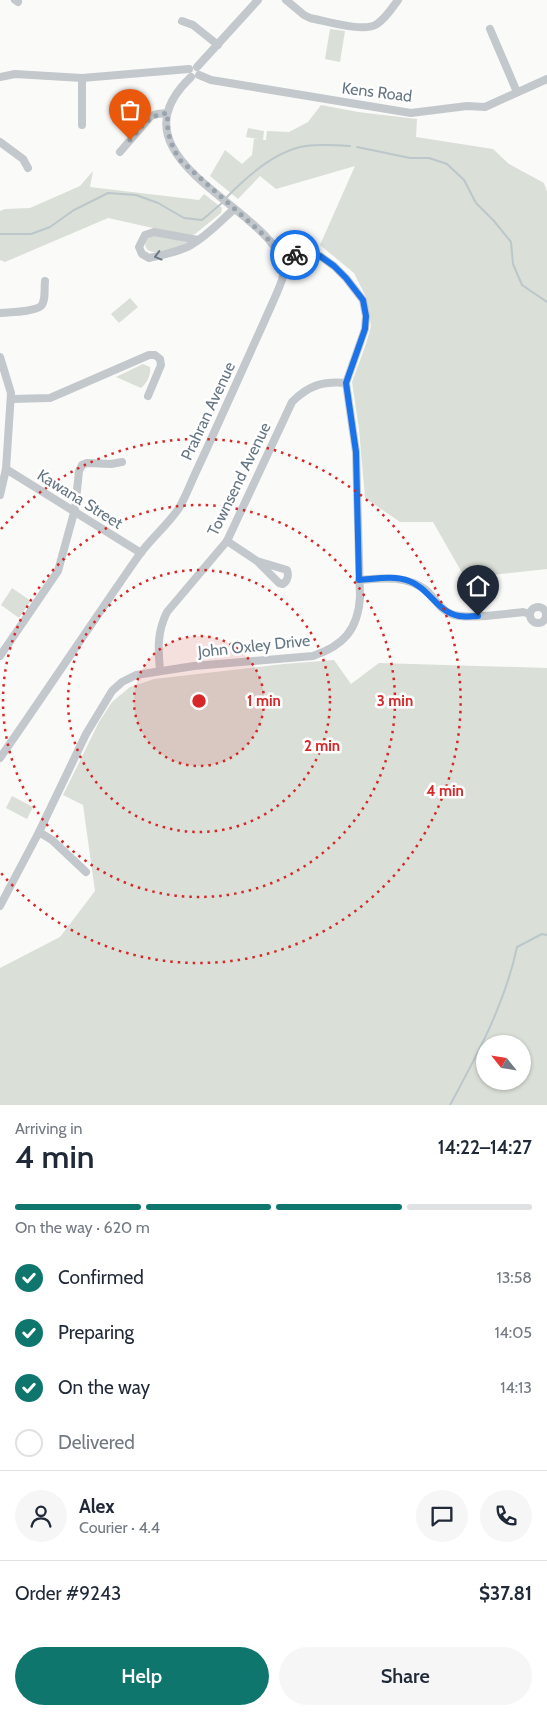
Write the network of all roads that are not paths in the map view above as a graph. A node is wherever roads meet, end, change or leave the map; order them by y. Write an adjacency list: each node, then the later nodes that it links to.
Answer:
1 (258, 0): 6 (street)
2 (286, 0): 3 (street)
3 (398, 0)
4 (182, 21): 6 (street)
5 (490, 28): 11 (street)
6 (218, 45): 7 (street)
7 (194, 72): 9 (street, Kens Road); 11 (street, Kens Road); 12 (street)
8 (0, 77): 9 (street, Kens Road)
9 (82, 78): 13 (street)
10 (547, 79): 11 (street, Kens Road)
11 (517, 92)
12 (168, 113): 15 (street); 17 (street)
13 (82, 125)
14 (0, 142): 16 (street)
15 (120, 152)
16 (28, 168)
17 (234, 209): 18 (street); 19 (street)
18 (198, 240): 18 (street, one-way to 18)
19 (282, 260): 23 (street, John Oxley Drive); 31 (street, Prahran Avenue)
20 (45, 281): 21 (street)
21 (0, 313)
22 (0, 357): 25 (street)
23 (346, 383): 30 (street, Townsend Avenue); 33 (street, John Oxley Drive)
24 (148, 396): 25 (street)
25 (11, 399): 27 (street)
26 (122, 462): 29 (street)
27 (6, 470): 28 (street); 29 (street, Kawana Street)
28 (0, 495)
29 (74, 511): 31 (street, Kawana Street); 35 (street)
30 (226, 541): 32 (street); 36 (street, Townsend Avenue)
31 (140, 553): 37 (street, Prahran Avenue)
32 (257, 561)
33 (359, 580): 34 (street); 36 (street, John Oxley Drive)
34 (530, 614)
35 (0, 656)
36 (160, 670): 38 (street, John Oxley Drive)
37 (1, 755)
38 (39, 832): 39 (street); 40 (street, John Oxley Drive)
39 (86, 872)
40 (0, 906)

